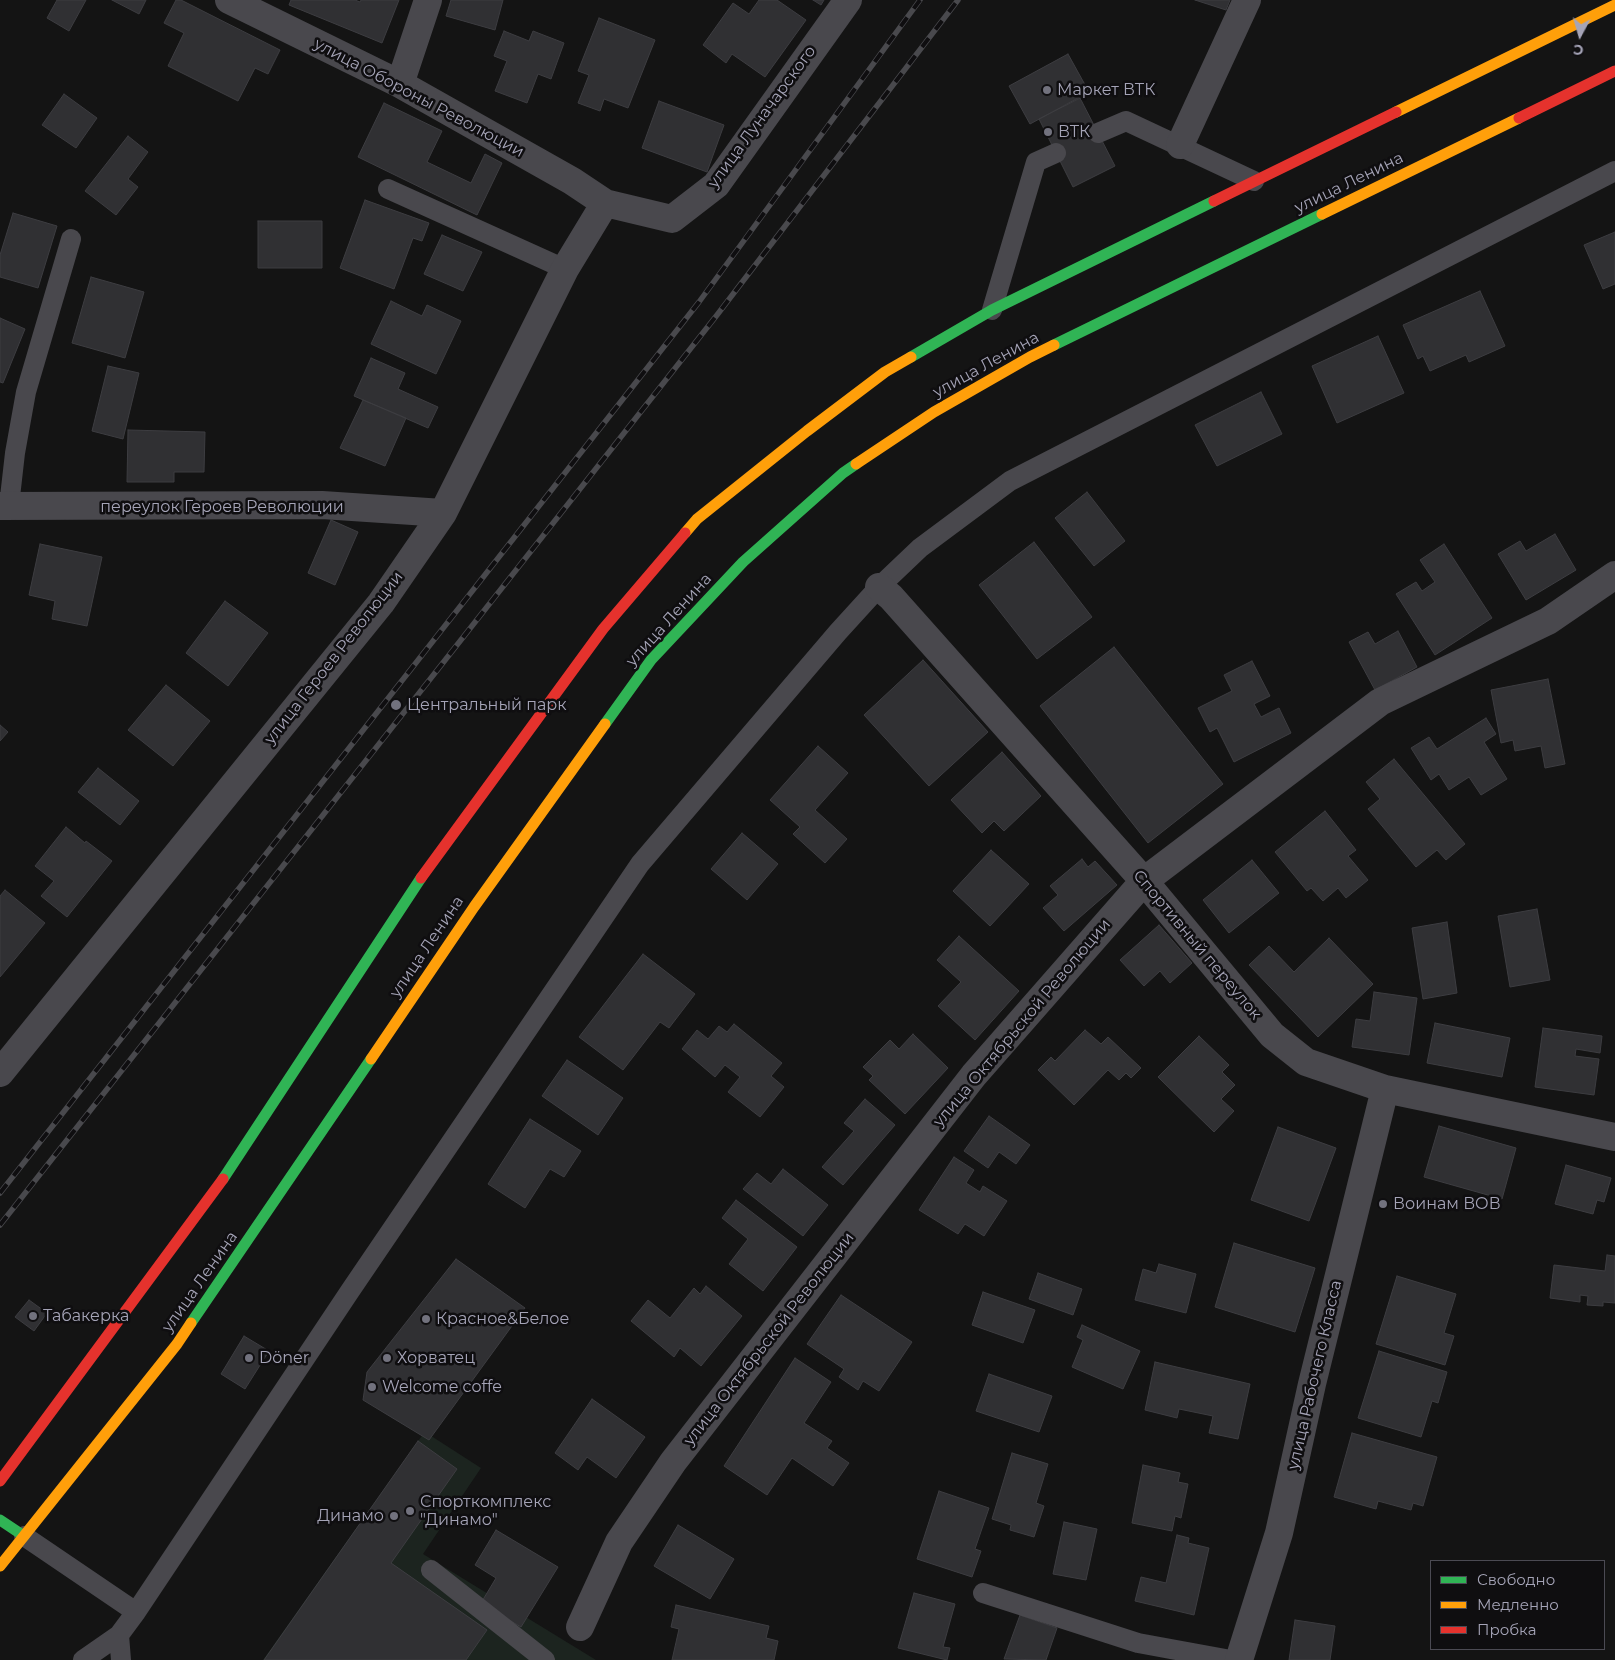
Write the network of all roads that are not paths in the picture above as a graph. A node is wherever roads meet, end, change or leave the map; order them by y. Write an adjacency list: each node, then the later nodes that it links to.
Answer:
1 (229, 0): 7 (street, улица Обороны Революции)
2 (428, 0): 7 (street)
3 (848, 0): 14 (street, улица Луначарского)
4 (1247, 0): 9 (street)
5 (1615, 5): 12 (main road)
6 (1615, 71): 28 (main road, улица Ленина)
7 (400, 84): 14 (street, улица Обороны Революции)
8 (1098, 133): 9 (lane)
9 (1180, 145): 12 (lane)
10 (1056, 153): 17 (lane)
11 (1615, 171): 21 (lane)
12 (1254, 181): 17 (main road)
13 (388, 189): 16 (lane)
14 (606, 203): 16 (street, улица Героев Революции)
15 (71, 239): 18 (lane)
16 (565, 269): 19 (street, улица Героев Революции)
17 (992, 310): 26 (main road)
18 (4, 506): 19 (street, переулок Героев Революции)
19 (443, 513): 23 (street, улица Героев Революции)
20 (1615, 575): 22 (street, улица Октябрьской Революции)
21 (879, 586): 22 (street, Спортивный переулок); 32 (lane)
22 (1144, 881): 24 (street, Спортивный переулок); 33 (street, улица Октябрьской Революции)
23 (0, 1073)
24 (1384, 1089): 25 (street, Спортивный переулок); 39 (street, улица Рабочего Класса)
25 (1615, 1137)
26 (0, 1481)
27 (0, 1520): 28 (main road)
28 (24, 1536): 29 (main road, улица Ленина); 32 (lane)
29 (0, 1566)
30 (431, 1570): 37 (lane)
31 (983, 1593): 38 (lane)
32 (136, 1612): 34 (lane)
33 (580, 1627)
34 (119, 1635): 35 (lane); 36 (lane)
35 (82, 1660)
36 (121, 1660)
37 (545, 1660)
38 (1231, 1660)
39 (1239, 1660)

